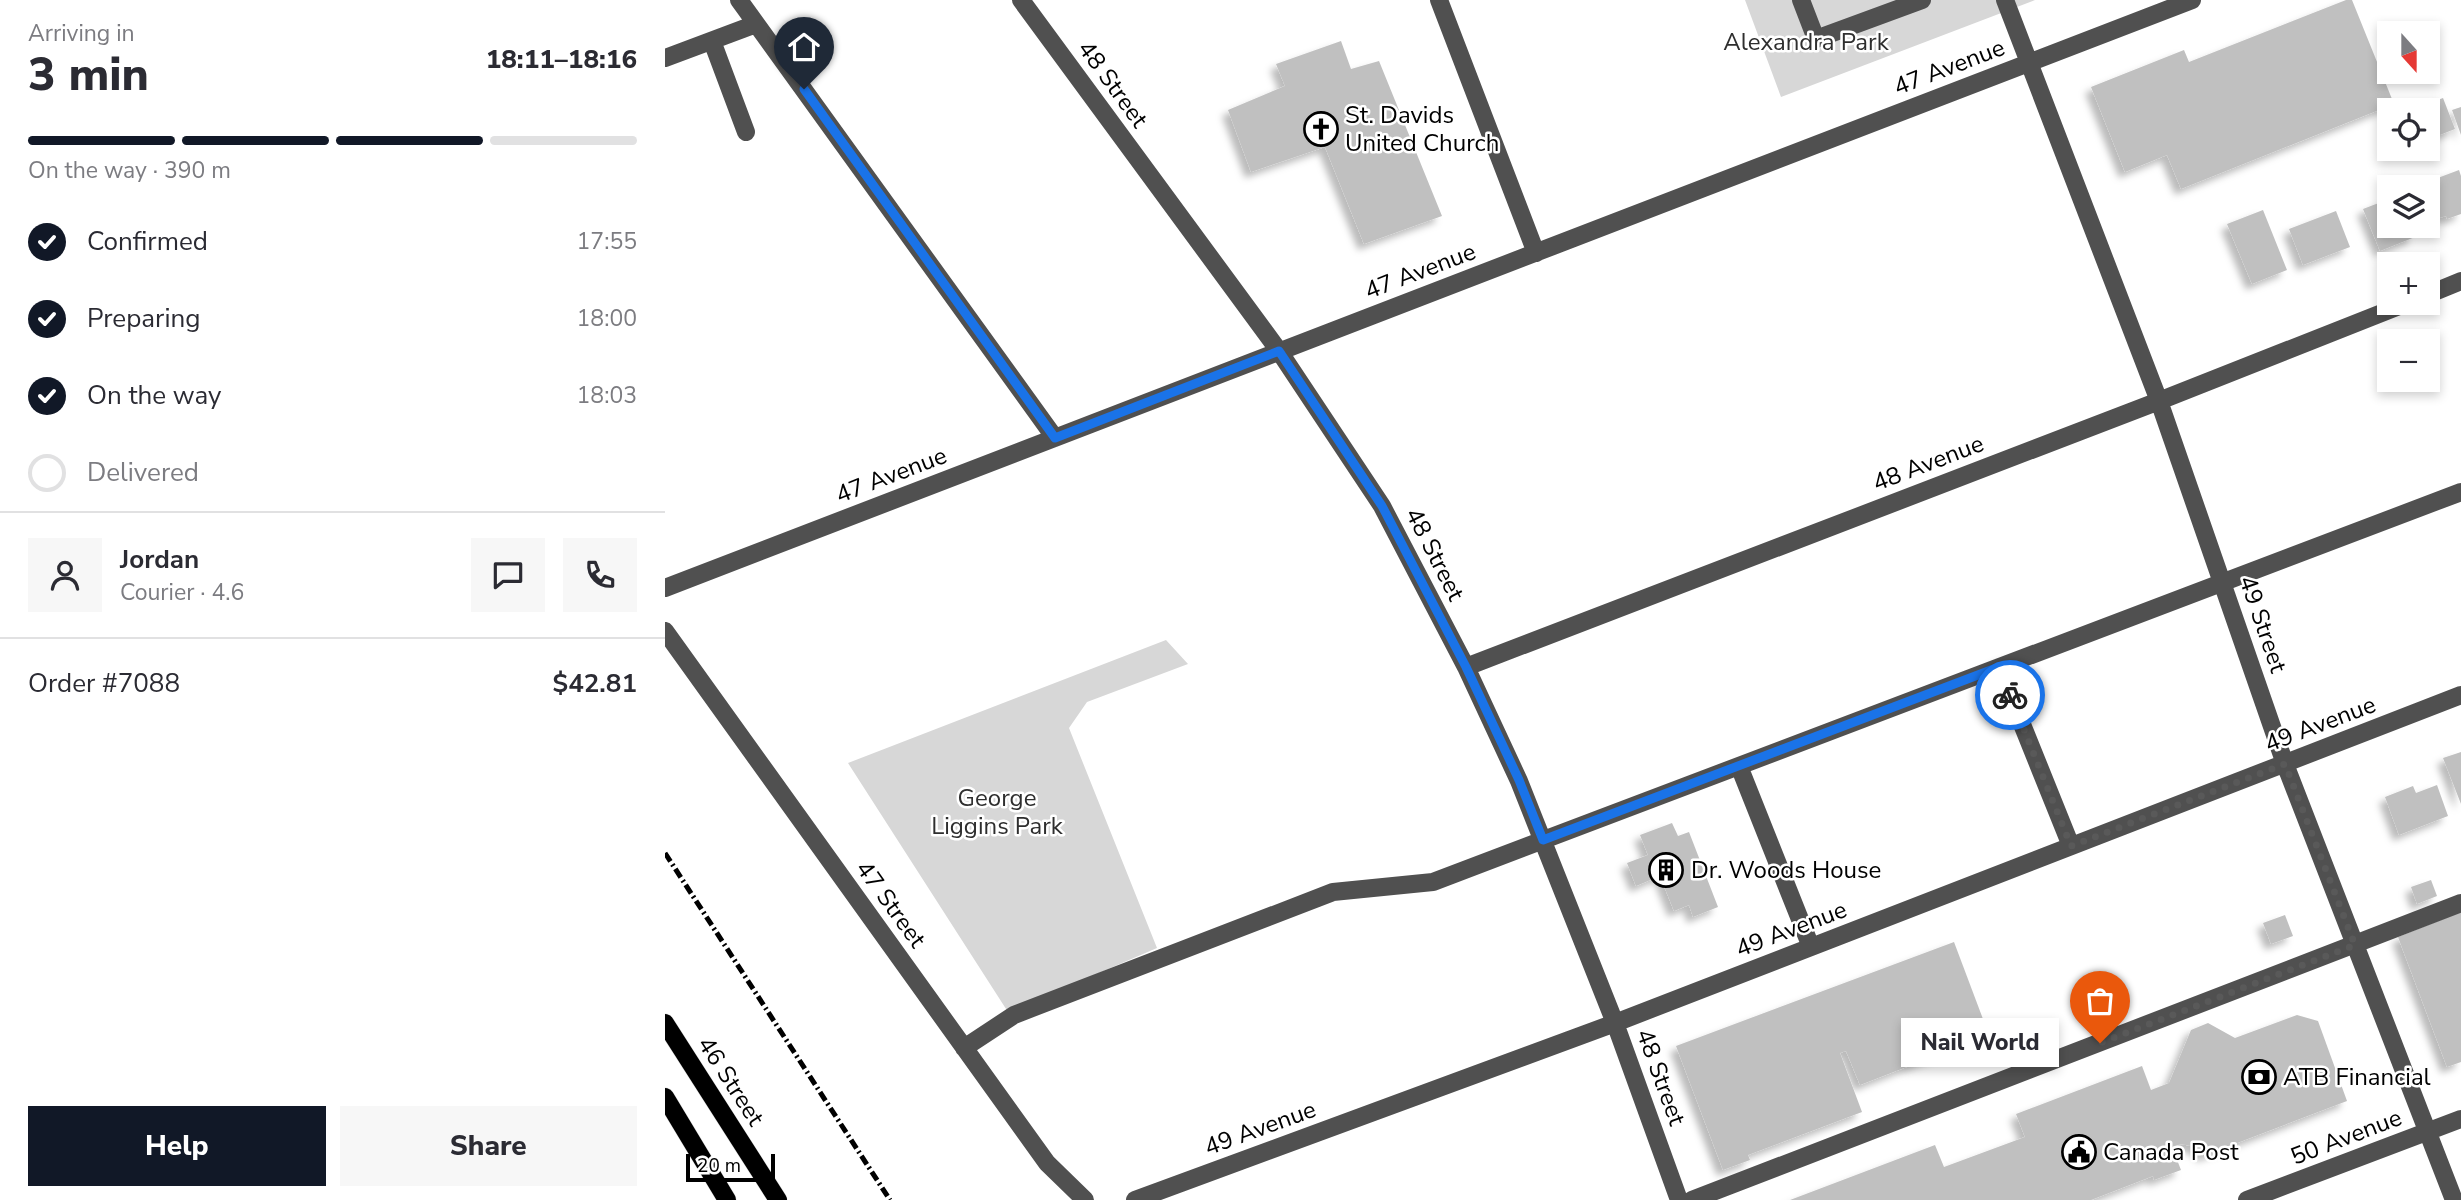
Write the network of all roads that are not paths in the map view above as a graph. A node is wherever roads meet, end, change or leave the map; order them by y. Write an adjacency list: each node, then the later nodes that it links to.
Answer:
1 (739, 0): 8 (street)
2 (1021, 0): 17 (street, 48 Street)
3 (1439, 0): 13 (street)
4 (1801, 0): 5 (street)
5 (1922, 0)
6 (2005, 0): 11 (street, 49 Street)
7 (2192, 0): 11 (street, 47 Avenue)
8 (757, 24): 9 (street); 19 (street)
9 (712, 41): 10 (street); 12 (street)
10 (665, 58)
11 (2030, 63): 13 (street, 47 Avenue); 18 (street, 49 Street)
12 (746, 132)
13 (1536, 253): 17 (street, 47 Avenue)
14 (2461, 281): 15 (street)
15 (2440, 290)
16 (2377, 315): 18 (street, 48 Avenue)
17 (1279, 351): 19 (street, 47 Avenue); 24 (street, 48 Street)
18 (2159, 401): 21 (street, 49 Street); 24 (street, 48 Avenue)
19 (1055, 438): 22 (street, 47 Avenue)
20 (2461, 492): 21 (street)
21 (2222, 582): 25 (street); 27 (street, 49 Street)
22 (665, 588)
23 (665, 631): 36 (street, 47 Street)
24 (1466, 667): 29 (street, 48 Street)
25 (1999, 667): 28 (street); 30 (street)
26 (2461, 695): 27 (street, 49 Avenue)
27 (2285, 764): 30 (street, 49 Avenue); 32 (street, 49 Street)
28 (1739, 766): 29 (street); 33 (street)
29 (1543, 840): 35 (street, 48 Street); 36 (street)
30 (2071, 846): 33 (street, 49 Avenue)
31 (2461, 904): 32 (street)
32 (2355, 945): 39 (street, 49 Street); 45 (street)
33 (1811, 947): 35 (street, 49 Avenue)
34 (665, 1023): 41 (main road, 46 Street)
35 (1615, 1023): 43 (street, 49 Avenue); 44 (street, 48 Street)
36 (964, 1048): 42 (street, 47 Street)
37 (665, 1097): 40 (main road)
38 (2461, 1119): 39 (street, 50 Avenue)
39 (2428, 1132): 46 (street, 50 Avenue); 47 (street, 49 Street)
40 (727, 1200)
41 (778, 1200)
42 (1085, 1200)
43 (1135, 1200)
44 (1679, 1200)
45 (1692, 1200)
46 (2248, 1200)
47 (2454, 1200)

